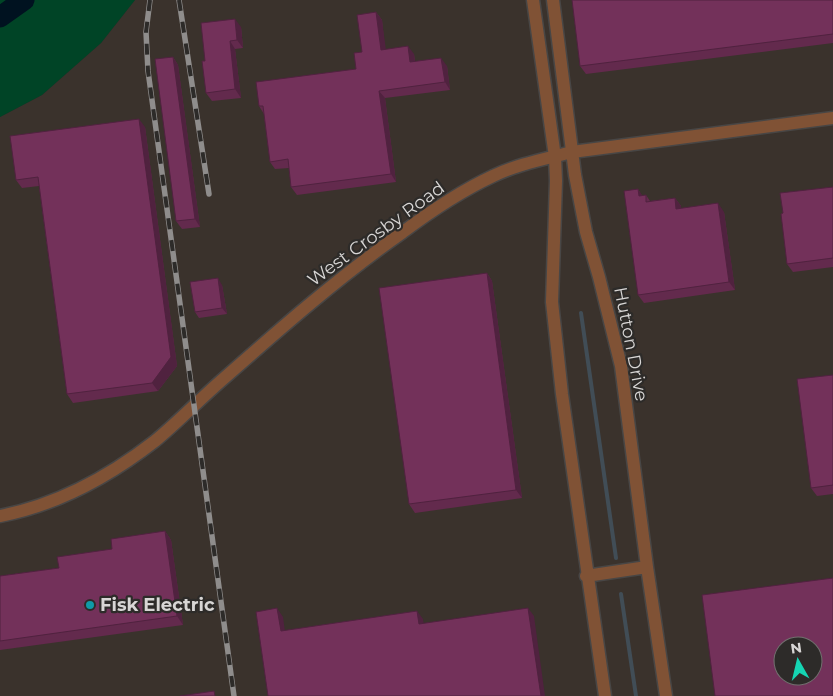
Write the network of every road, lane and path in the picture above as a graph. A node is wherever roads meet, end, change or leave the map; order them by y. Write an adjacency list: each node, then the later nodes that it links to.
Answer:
1 (533, 0): 5 (street)
2 (553, 0): 4 (street, Hutton Drive)
3 (833, 118): 4 (street, West Crosby Road)
4 (572, 152): 5 (street, West Crosby Road); 7 (street, Hutton Drive)
5 (555, 156): 6 (street, West Crosby Road); 8 (street)
6 (0, 516)
7 (647, 567): 8 (street); 10 (street, Hutton Drive)
8 (586, 576): 9 (street)
9 (604, 696)
10 (666, 696)

